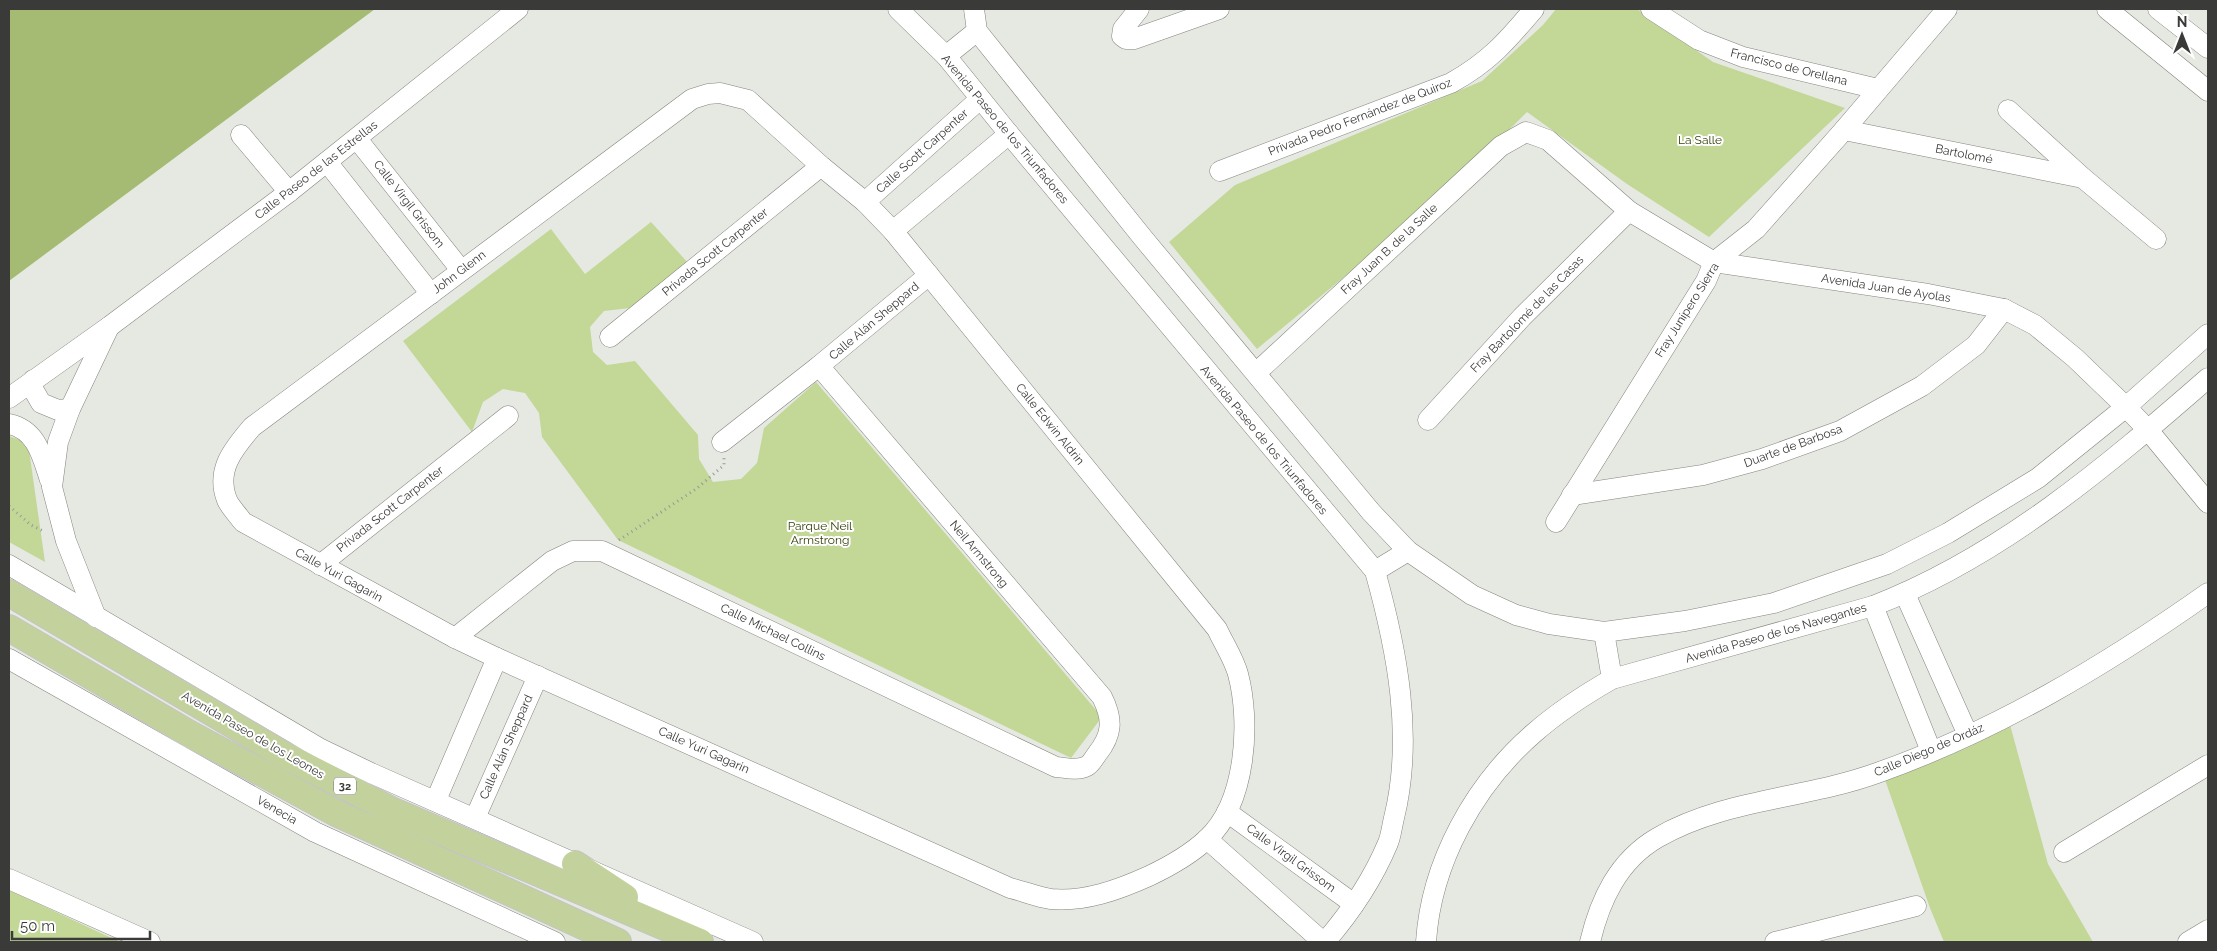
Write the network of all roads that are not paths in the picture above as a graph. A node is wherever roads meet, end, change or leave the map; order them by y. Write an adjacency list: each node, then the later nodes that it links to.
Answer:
1 (518, 9): 23 (street, Calle Paseo de las Estrellas)
2 (898, 9): 13 (street, Avenida Paseo de los Triunfadores)
3 (974, 9): 11 (street)
4 (1139, 9): 5 (street)
5 (1219, 9)
6 (1534, 9): 26 (street, Privada Pedro Fernández de Quiroz)
7 (1651, 9): 14 (street, Francisco de Orellana)
8 (1947, 9): 14 (street, Fray Junípero Sierra)
9 (2107, 9): 15 (street)
10 (2158, 9): 12 (street)
11 (978, 31): 13 (street); 42 (street)
12 (2208, 48)
13 (946, 56): 17 (street, Avenida Paseo de los Triunfadores)
14 (1878, 89): 19 (street, Fray Junípero Sierra)
15 (2208, 92)
16 (720, 94): 25 (street, Calle Edwin Aldrin); 34 (street, John Glenn)
17 (980, 99): 21 (street, Avenida Paseo de los Triunfadores); 29 (street, Calle Scott Carpenter)
18 (2008, 110): 27 (street, Bartolomé)
19 (1844, 130): 27 (street, Bartolomé); 33 (street, Fray Junípero Sierra)
20 (1526, 132): 30 (street, Avenida Juan de Ayolas); 42 (street, Fray Juan B. de la Salle)
21 (1009, 134): 31 (street); 61 (street, Avenida Paseo de los Triunfadores)
22 (241, 136): 28 (street)
23 (357, 139): 24 (street, Calle Paseo de las Estrellas); 34 (street, Calle Virgil Grissom)
24 (327, 162): 28 (street, Calle Paseo de las Estrellas); 36 (street)
25 (820, 166): 29 (street, Calle Edwin Aldrin); 40 (street, Privada Scott Carpenter)
26 (1220, 171)
27 (2083, 178): 32 (street, Bartolomé)
28 (289, 192): 38 (street, Calle Paseo de las Estrellas)
29 (865, 202): 31 (street, Calle Edwin Aldrin)
30 (1629, 211): 33 (street, Avenida Juan de Ayolas); 49 (street, Fray Bartolomé de las Casas)
31 (893, 231): 35 (street, Calle Edwin Aldrin)
32 (2156, 239)
33 (1714, 262): 37 (street, Avenida Juan de Ayolas); 55 (street, Fray Junípero Sierra)
34 (461, 270): 36 (street, John Glenn)
35 (929, 275): 41 (street, Calle Alán Sheppard); 80 (street, Calle Edwin Aldrin)
36 (431, 294): 53 (street, John Glenn)
37 (2004, 309): 46 (street, Avenida Juan de Ayolas); 55 (street, Duarte de Barbosa)
38 (110, 326): 44 (street, Calle Paseo de las Estrellas); 47 (street, Calle Paseo de las Estrellas)
39 (2208, 334): 46 (street)
40 (610, 337)
41 (819, 366): 52 (street, Calle Alán Sheppard); 75 (street, Neil Armstrong)
42 (1256, 372): 58 (street)
43 (2208, 378): 51 (street, Avenida Paseo de los Navegantes)
44 (33, 380): 45 (street, Calle Paseo de las Estrellas); 47 (street)
45 (9, 398)
46 (2126, 407): 51 (street, Avenida Juan de Ayolas); 68 (street)
47 (70, 409): 54 (street, Calle Paseo de las Estrellas)
48 (508, 416): 60 (street, Privada Scott Carpenter)
49 (1428, 420)
50 (9, 424): 54 (street)
51 (2148, 430): 56 (street, Avenida Juan de Ayolas); 64 (street, Avenida Paseo de los Navegantes)
52 (722, 442)
53 (222, 477): 60 (street, Calle Yuri Gagarin)
54 (52, 487): 66 (street, Calle Paseo de las Estrellas)
55 (1572, 495): 57 (street, Fray Junípero Sierra)
56 (2208, 503)
57 (1556, 522)
58 (1408, 551): 61 (street); 68 (street)
59 (9, 565): 66 (street)
60 (320, 565): 69 (street, Calle Yuri Gagarin)
61 (1375, 571): 84 (street, Avenida Paseo de los Triunfadores)
62 (9, 593): 87 (main road, Avenida Paseo de los Leones / 32)
63 (2208, 593): 74 (street, Calle Diego de Ordáz)
64 (1904, 594): 65 (street, Avenida Paseo de los Navegantes); 74 (street)
65 (1873, 606): 73 (street, Avenida Paseo de los Navegantes); 76 (street)
66 (96, 617): 78 (street)
67 (9, 628): 90 (main road, 32)
68 (1604, 632): 73 (street)
69 (455, 638): 70 (street, Calle Yuri Gagarin); 75 (street, Calle Michael Collins)
70 (497, 658): 72 (street, Calle Yuri Gagarin); 78 (street)
71 (10, 659): 89 (street, Venecia)
72 (538, 676): 79 (street, Calle Alán Sheppard); 80 (street, Calle Yuri Gagarin)
73 (1612, 679): 93 (street, Avenida Paseo de los Navegantes)
74 (1968, 734): 76 (street, Calle Diego de Ordáz)
75 (1100, 751)
76 (1931, 751): 94 (street, Calle Diego de Ordáz)
77 (2208, 765): 81 (street)
78 (436, 800): 79 (street)
79 (475, 818): 82 (street)
80 (1217, 826): 84 (street, Calle Virgil Grissom); 92 (street)
81 (2064, 852)
82 (576, 864): 87 (main road); 91 (street)
83 (9, 878): 88 (street)
84 (1354, 904): 92 (street, Avenida Paseo de los Triunfadores)
85 (1916, 906): 95 (street)
86 (2208, 930): 96 (street)
87 (695, 939)
88 (150, 942)
89 (555, 942)
90 (618, 942)
91 (753, 942)
92 (1324, 942)
93 (1426, 942)
94 (1590, 942)
95 (1775, 942)
96 (2188, 942)

